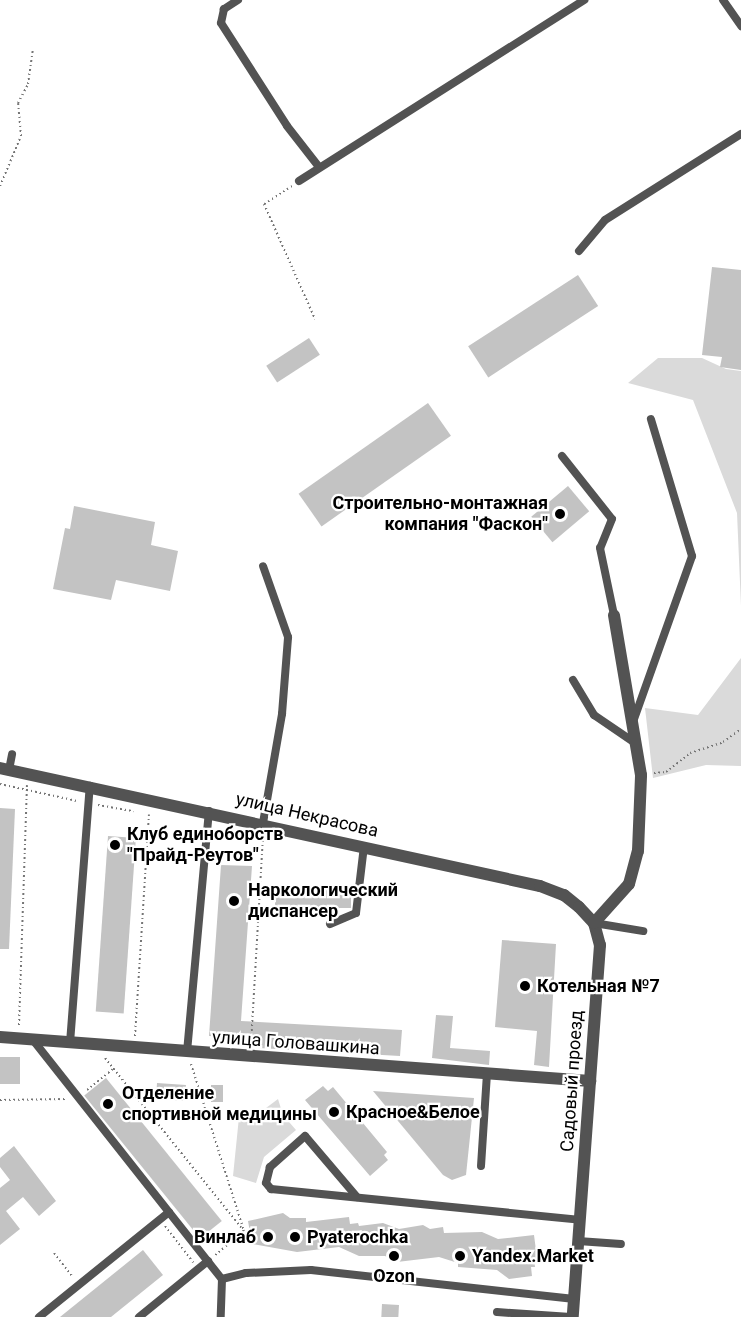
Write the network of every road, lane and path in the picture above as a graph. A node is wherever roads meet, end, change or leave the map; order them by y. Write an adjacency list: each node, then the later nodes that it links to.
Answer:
1 (238, 0): 7 (lane)
2 (584, 0): 7 (lane)
3 (723, 0): 4 (lane)
4 (741, 26)
5 (33, 49): 9 (path)
6 (741, 134): 10 (lane)
7 (319, 167): 8 (lane)
8 (299, 181): 11 (path)
9 (0, 186)
10 (579, 251)
11 (315, 319)
12 (651, 419): 17 (lane)
13 (562, 456): 15 (lane)
14 (263, 566): 31 (lane)
15 (614, 615): 17 (street)
16 (573, 680): 19 (lane)
17 (633, 723): 19 (street)
18 (741, 729): 23 (path)
19 (638, 746): 23 (street)
20 (12, 754): 21 (lane)
21 (5, 769): 22 (street, улица Некрасова)
22 (27, 774): 25 (street, улица Некрасова); 26 (path)
23 (641, 775): 35 (street)
24 (0, 784): 26 (path)
25 (90, 786): 27 (street, улица Некрасова); 28 (lane)
26 (27, 791): 28 (path); 39 (path)
27 (149, 799): 29 (street, улица Некрасова); 30 (path)
28 (89, 804): 30 (path); 41 (lane)
29 (209, 811): 31 (street, улица Некрасова); 44 (lane)
30 (149, 814): 43 (path)
31 (263, 823): 33 (path); 34 (street, улица Некрасова)
32 (252, 835): 33 (path)
33 (263, 837): 45 (path)
34 (364, 846): 35 (street, улица Некрасова); 36 (lane)
35 (594, 923): 37 (lane); 48 (street, Садовый проезд)
36 (330, 924)
37 (643, 931)
38 (0, 1037): 39 (street, улица Головашкина)
39 (19, 1039): 40 (street, улица Головашкина)
40 (33, 1040): 41 (street, улица Головашкина); 49 (lane)
41 (70, 1043): 42 (street, улица Головашкина)
42 (94, 1045): 43 (street, улица Головашкина); 46 (path)
43 (134, 1048): 44 (street, улица Головашкина)
44 (187, 1052): 45 (street, улица Головашкина); 56 (path)
45 (250, 1058): 47 (street, улица Головашкина)
46 (113, 1068): 49 (path); 56 (path)
47 (487, 1074): 48 (street, улица Головашкина); 51 (lane)
48 (590, 1082): 55 (street, Садовый проезд)
49 (78, 1097): 50 (path); 53 (lane)
50 (0, 1100)
51 (481, 1166)
52 (357, 1197): 52 (lane); 55 (lane)
53 (169, 1212): 54 (lane); 60 (lane)
54 (159, 1220): 61 (path); 63 (lane)
55 (580, 1220): 57 (street, Садовый проезд)
56 (244, 1231): 60 (path)
57 (578, 1241): 58 (lane); 64 (street, Садовый проезд)
58 (621, 1244)
59 (54, 1253): 63 (path)
60 (208, 1261): 61 (lane); 62 (lane)
61 (199, 1268): 67 (lane)
62 (222, 1279): 64 (lane); 68 (lane)
63 (79, 1285): 66 (lane)
64 (574, 1299): 69 (street, Садовый проезд)
65 (497, 1312): 69 (lane)
66 (39, 1317)
67 (139, 1317)
68 (220, 1317)
69 (572, 1317)

